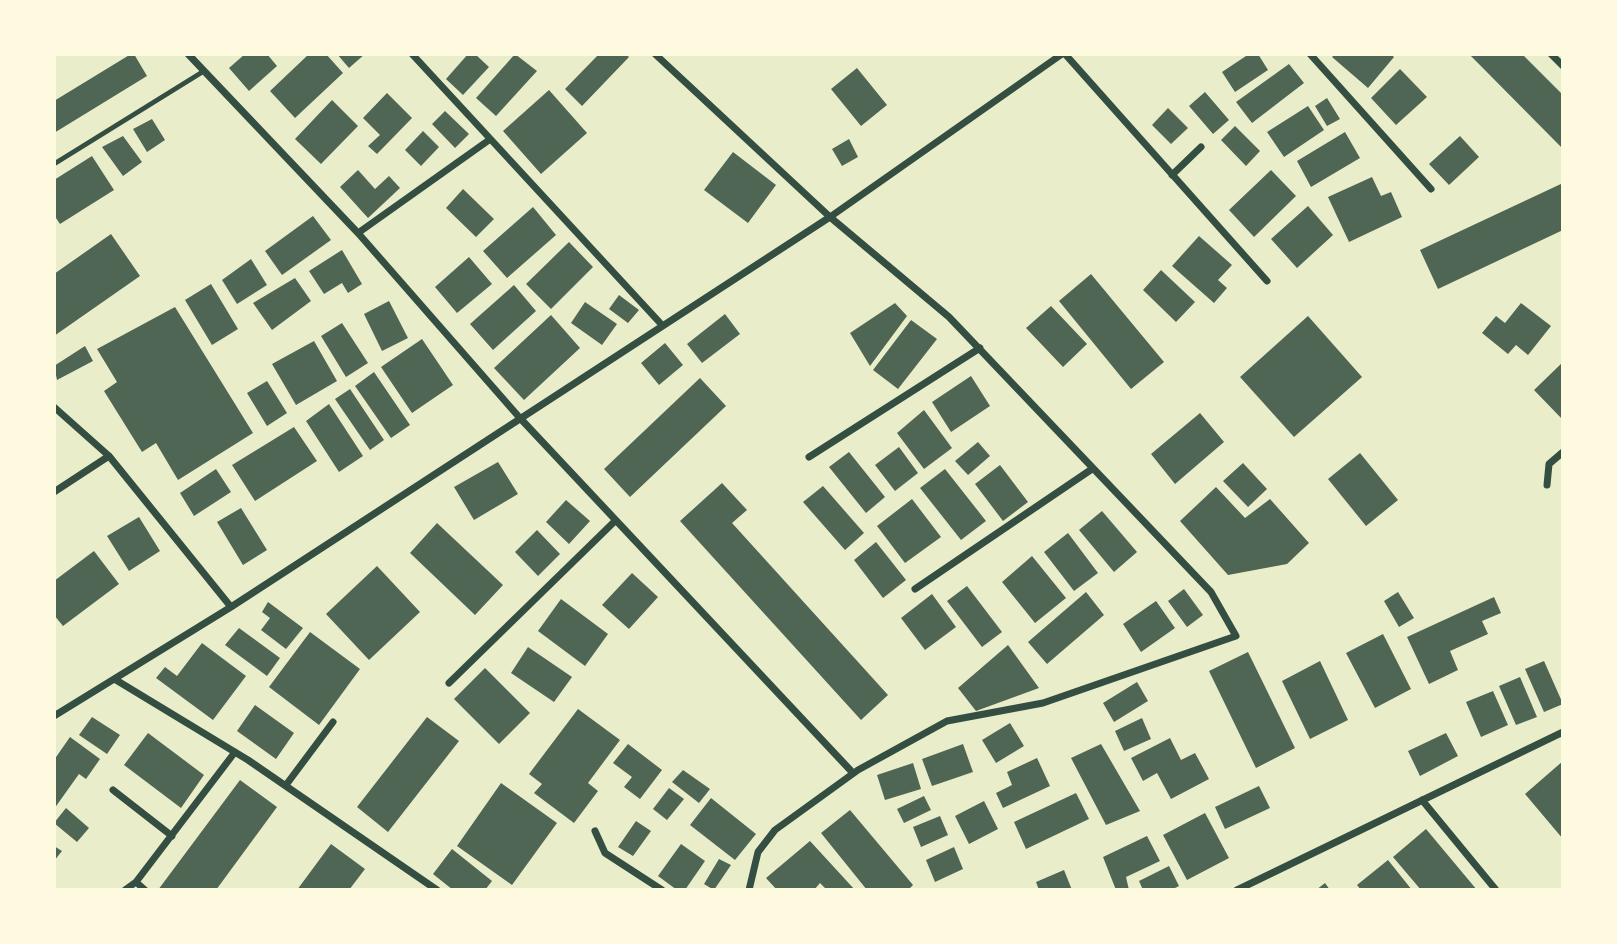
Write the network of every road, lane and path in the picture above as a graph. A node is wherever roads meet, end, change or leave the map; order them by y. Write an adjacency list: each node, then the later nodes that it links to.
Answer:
1 (188, 54): 8 (street)
2 (411, 54): 9 (street)
3 (655, 54): 14 (street)
4 (1063, 54): 12 (street); 14 (street)
5 (1310, 54): 13 (street)
6 (1552, 54): 7 (street)
7 (1563, 66)
8 (204, 71): 11 (lane); 15 (street)
9 (489, 140): 15 (street); 17 (street)
10 (1201, 147): 12 (street)
11 (54, 164)
12 (1172, 174): 16 (street)
13 (1431, 189)
14 (830, 217): 17 (street); 18 (street)
15 (358, 233): 20 (street)
16 (1267, 281)
17 (662, 325): 20 (street)
18 (980, 348): 23 (street); 24 (street)
19 (54, 407): 22 (street)
20 (519, 417): 27 (street); 29 (street)
21 (1563, 452): 25 (street)
22 (109, 456): 26 (street); 29 (street)
23 (809, 457)
24 (1092, 469): 28 (street); 36 (street)
25 (1548, 485)
26 (54, 492)
27 (615, 521): 31 (street); 36 (street)
28 (915, 589)
29 (231, 607): 30 (street)
30 (116, 680): 32 (street); 35 (street)
31 (449, 683)
32 (54, 716)
33 (333, 722): 37 (street)
34 (1563, 732): 39 (street)
35 (235, 752): 37 (street); 41 (street)
36 (853, 773): 48 (street)
37 (286, 785): 46 (street)
38 (113, 790): 41 (street)
39 (1422, 800): 43 (street); 49 (street)
40 (595, 831): 47 (street)
41 (172, 836): 42 (street)
42 (136, 883): 44 (street); 45 (street)
43 (1239, 889)
44 (125, 890)
45 (145, 890)
46 (437, 890)
47 (662, 890)
48 (749, 890)
49 (1496, 890)

